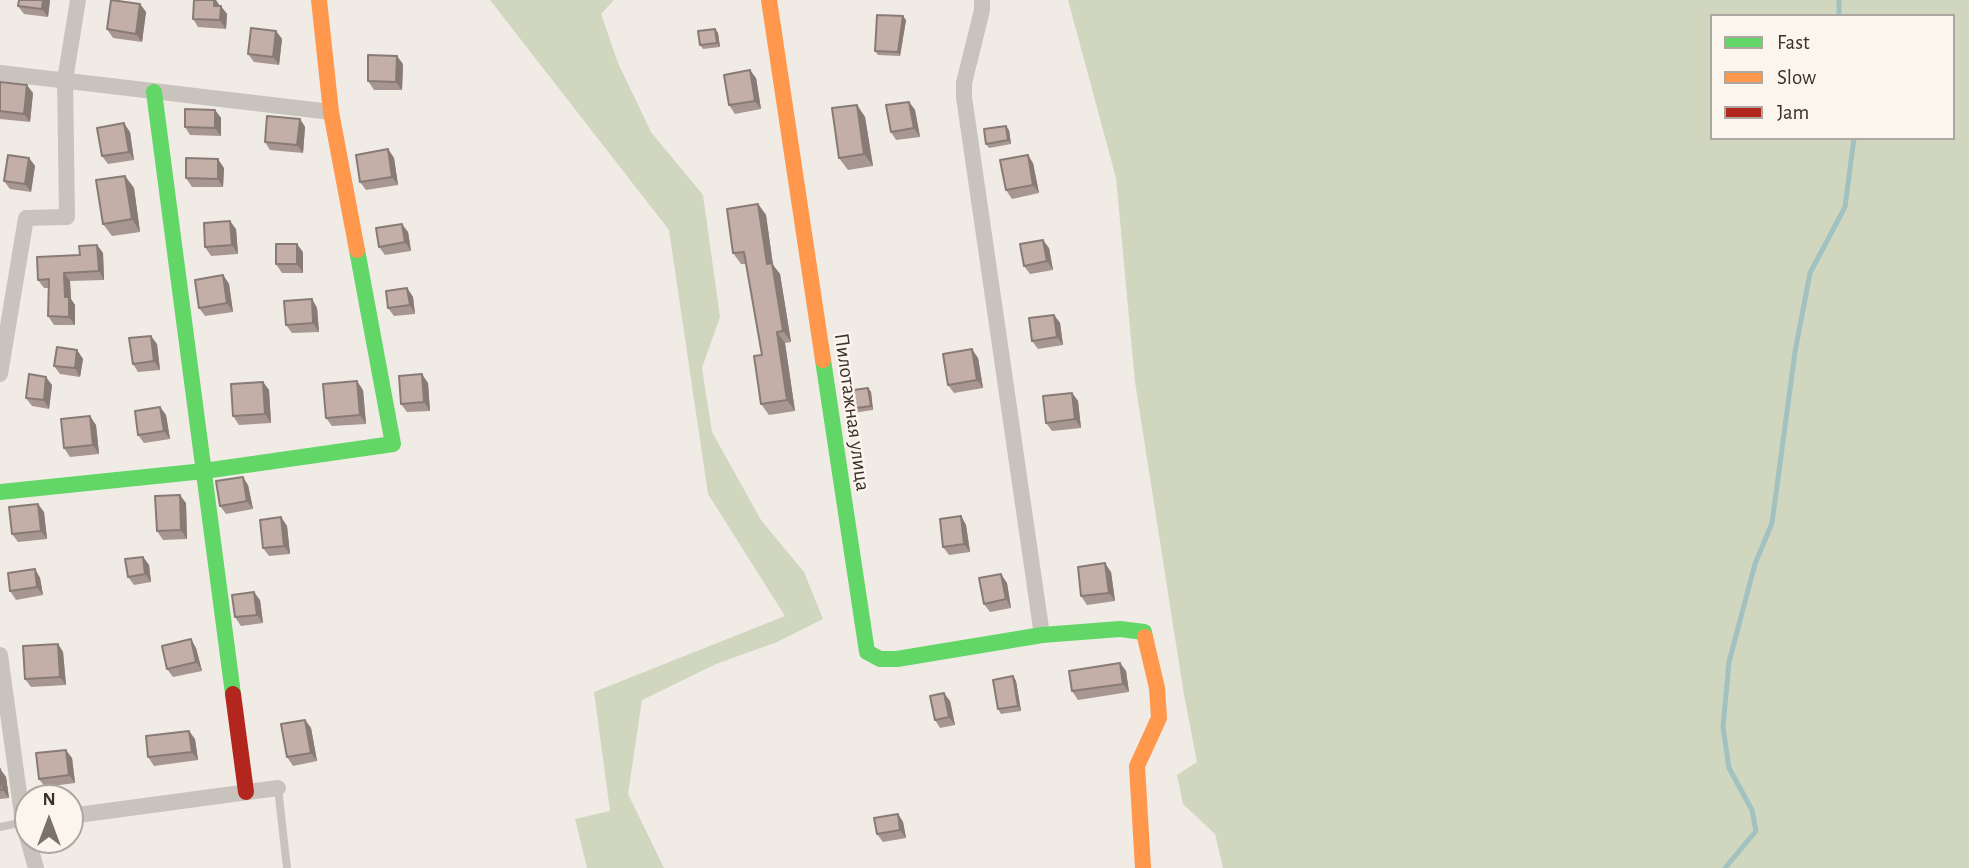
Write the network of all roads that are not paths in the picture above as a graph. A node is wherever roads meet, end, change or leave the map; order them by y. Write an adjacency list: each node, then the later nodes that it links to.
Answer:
1 (78, 0): 6 (street)
2 (320, 0): 8 (street)
3 (769, 0): 12 (street, Пилотажная улица)
4 (982, 0): 12 (street)
5 (0, 73): 6 (street)
6 (65, 80): 7 (street); 9 (street)
7 (154, 92): 8 (street); 10 (street)
8 (331, 112): 10 (street)
9 (0, 374)
10 (204, 471): 11 (street); 17 (street)
11 (0, 492)
12 (1042, 635): 20 (street, Пилотажная улица)
13 (0, 655): 14 (street)
14 (2, 691): 15 (street)
15 (18, 784)
16 (278, 788): 17 (street); 19 (lane)
17 (246, 792): 18 (street)
18 (84, 814)
19 (287, 868)
20 (1143, 868)

